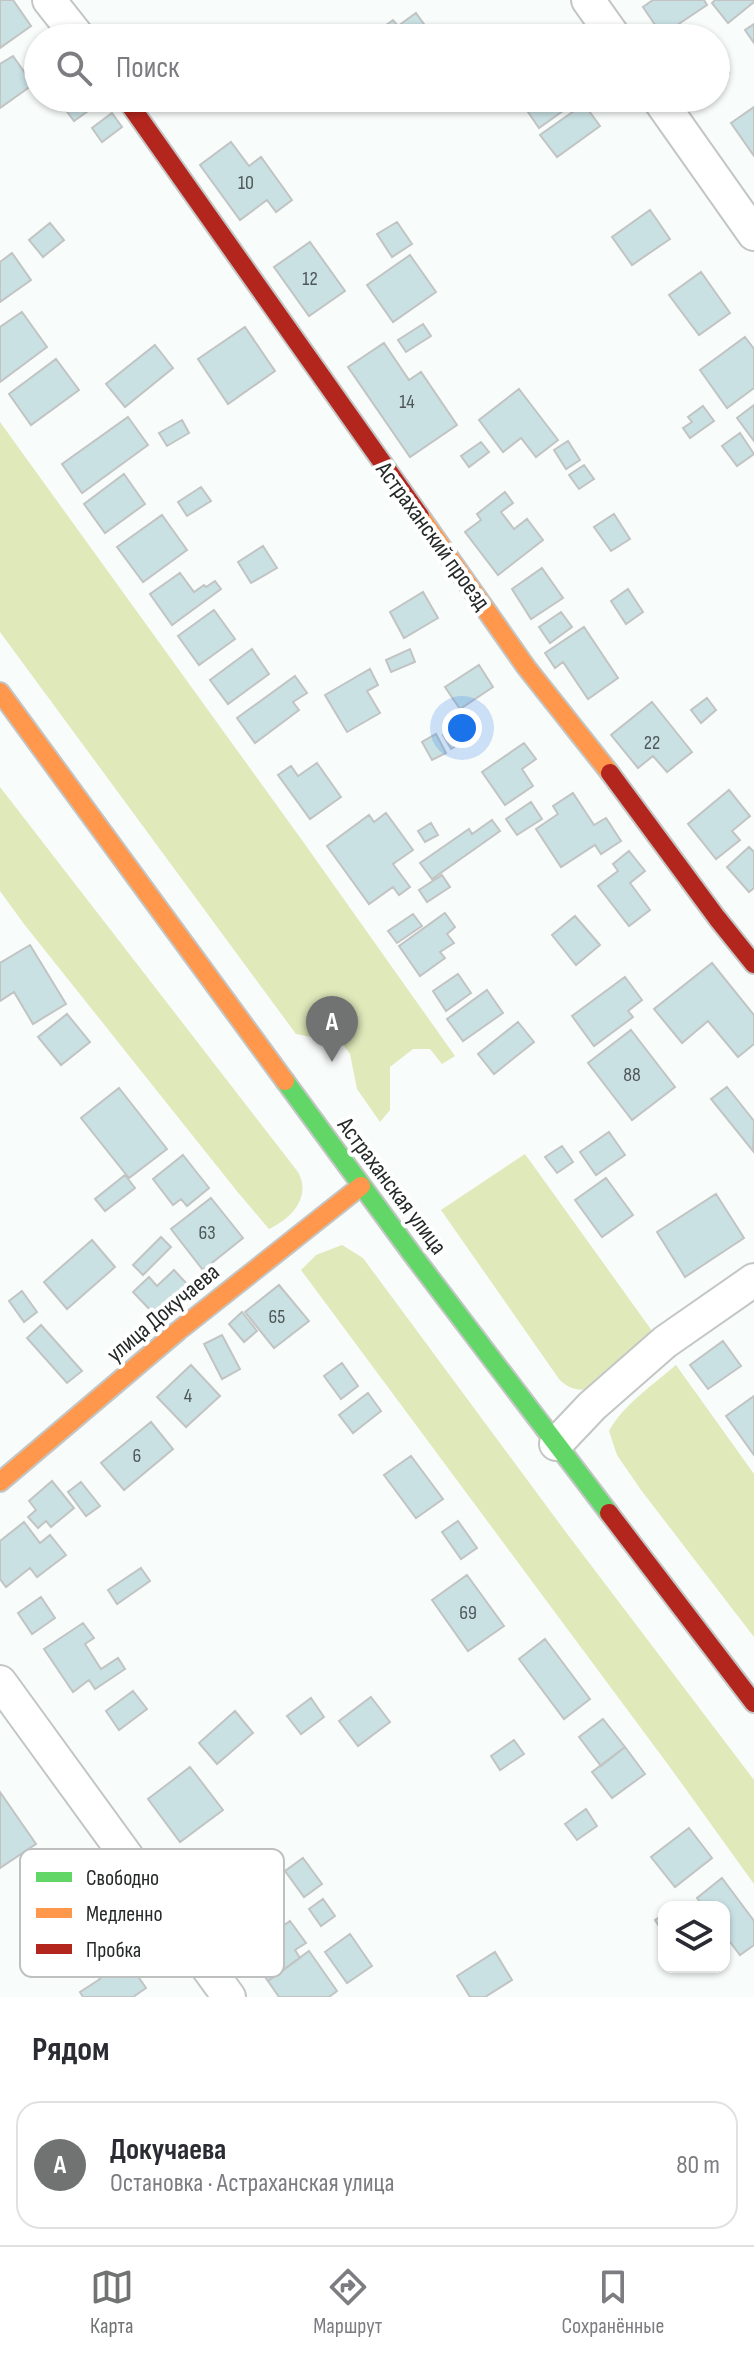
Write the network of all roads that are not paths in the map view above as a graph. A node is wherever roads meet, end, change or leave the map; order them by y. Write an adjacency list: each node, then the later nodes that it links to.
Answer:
1 (49, 0): 3 (street)
2 (588, 0): 4 (street)
3 (68, 24)
4 (605, 24)
5 (135, 112): 9 (street, Астраханский проезд)
6 (668, 112): 7 (street)
7 (754, 234)
8 (0, 692): 10 (street, Астраханская улица)
9 (754, 964)
10 (361, 1186): 12 (street, Астраханская улица); 13 (street, улица Докучаева)
11 (754, 1280): 12 (street)
12 (556, 1444): 15 (street, Астраханская улица)
13 (0, 1482)
14 (0, 1682): 16 (street)
15 (754, 1703)
16 (121, 1849)
17 (214, 1977): 18 (street)
18 (229, 1997)

